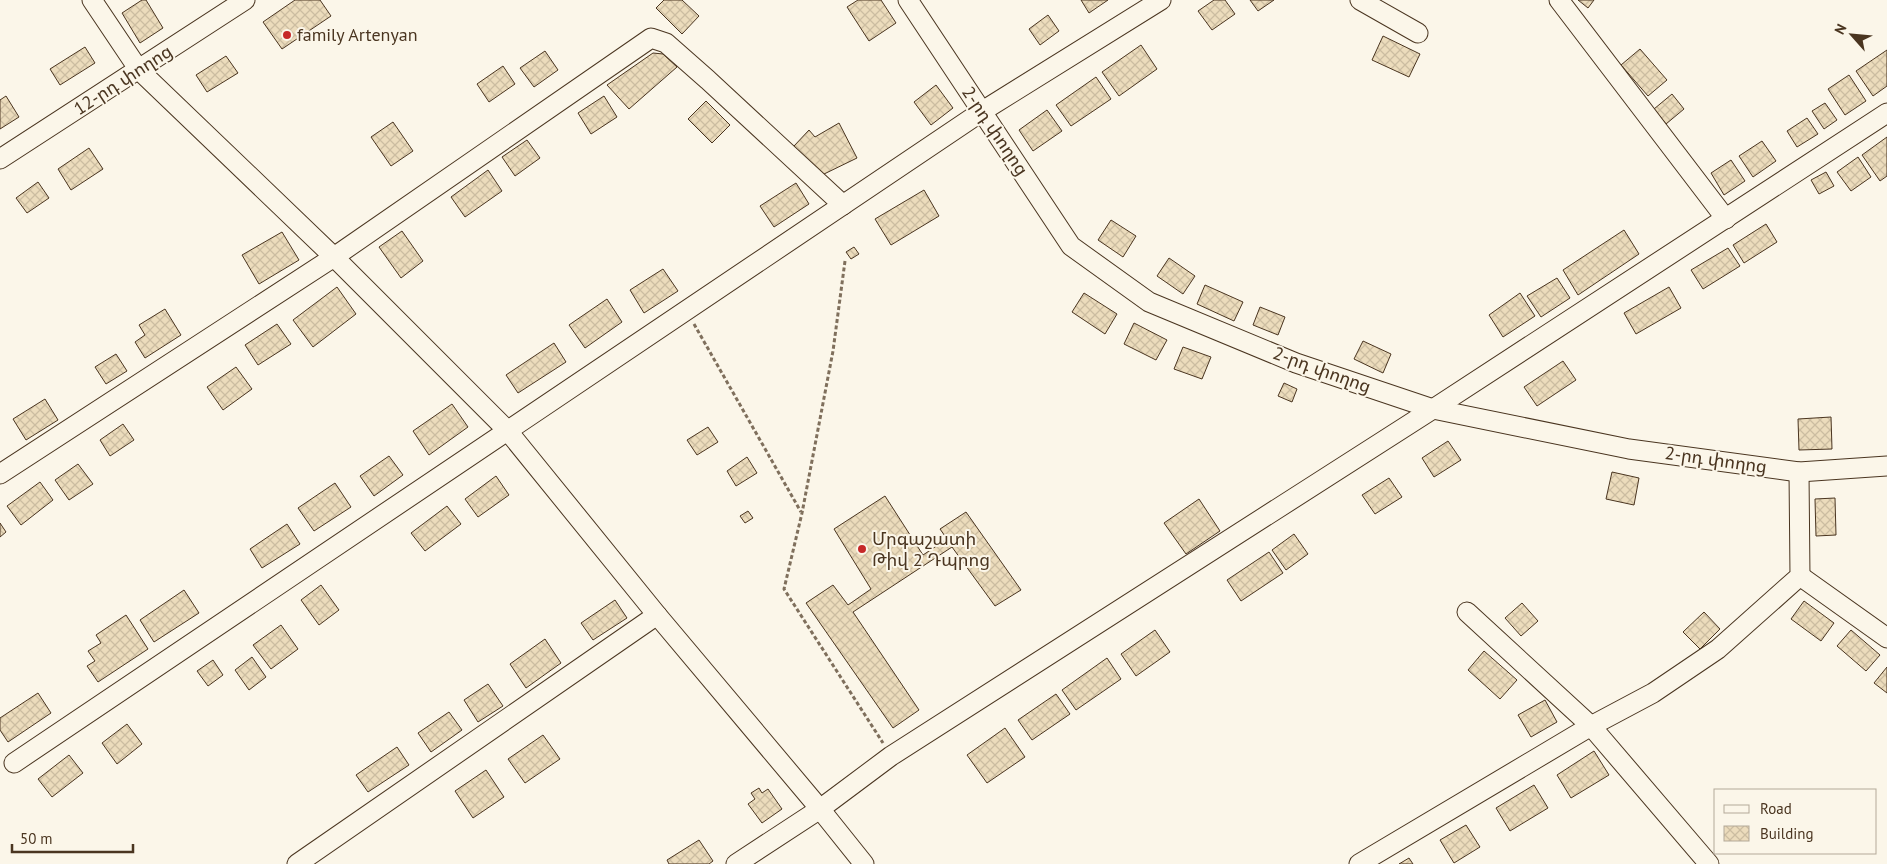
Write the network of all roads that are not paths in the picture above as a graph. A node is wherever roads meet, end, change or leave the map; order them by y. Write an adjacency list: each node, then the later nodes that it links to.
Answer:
1 (92, 0): 8 (street)
2 (245, 0): 8 (street, 12-րդ փողոց)
3 (908, 0): 9 (street, 2-րդ փողոց)
4 (1161, 0): 9 (street)
5 (1360, 0): 7 (street)
6 (1558, 0): 13 (street)
7 (1418, 33)
8 (139, 70): 11 (street, 12-րդ փողոց); 14 (street)
9 (981, 112): 12 (street); 15 (street, 2-րդ փողոց)
10 (1887, 113): 13 (street)
11 (0, 159)
12 (843, 205): 14 (street); 16 (street)
13 (1726, 219): 15 (street)
14 (334, 257): 16 (street); 19 (street)
15 (1433, 409): 18 (street, 2-րդ փողոց); 26 (street)
16 (507, 430): 22 (street); 25 (street)
17 (1887, 466): 18 (street, 2-րդ փողոց)
18 (1799, 472): 20 (street)
19 (0, 474)
20 (1800, 576): 23 (street); 24 (street)
21 (1467, 612): 24 (street)
22 (657, 615): 26 (street); 27 (street)
23 (1887, 638)
24 (1591, 726): 30 (street); 31 (street)
25 (14, 763)
26 (820, 809): 28 (street); 29 (street)
27 (297, 864)
28 (736, 864)
29 (864, 864)
30 (1358, 864)
31 (1709, 864)

